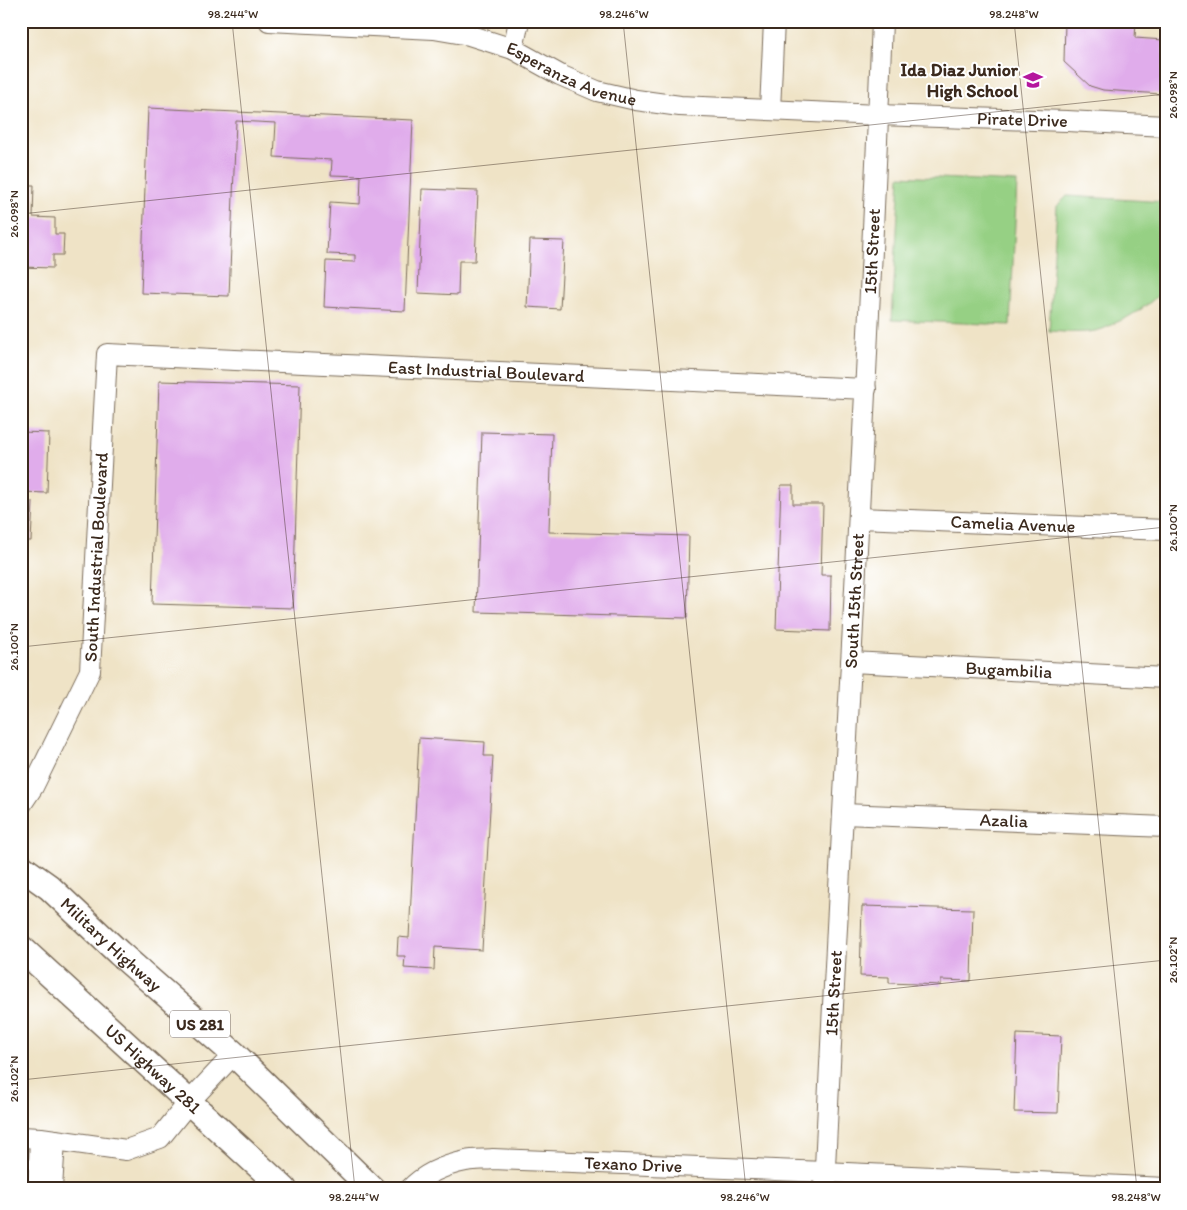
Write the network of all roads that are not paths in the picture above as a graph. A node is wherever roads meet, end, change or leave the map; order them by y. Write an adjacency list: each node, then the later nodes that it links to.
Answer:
1 (269, 21): 5 (street, Esperanza Avenue)
2 (519, 21): 5 (street)
3 (774, 21): 6 (street)
4 (882, 21): 7 (street)
5 (513, 49): 6 (street, Esperanza Avenue)
6 (770, 110): 7 (street, Esperanza Avenue)
7 (878, 115): 8 (street, Pirate Drive); 10 (street, 15th Street)
8 (1166, 126)
9 (107, 354): 10 (street, East Industrial Boulevard); 15 (street, South Industrial Boulevard)
10 (866, 389): 11 (street, South 15th Street)
11 (859, 518): 12 (street, Camelia Avenue); 13 (street, South 15th Street)
12 (1166, 530)
13 (851, 662): 14 (street, Bugambilia); 16 (street, South 15th Street)
14 (1166, 678)
15 (21, 805)
16 (843, 814): 17 (street, Azalia); 23 (street, 15th Street)
17 (1166, 827)
18 (21, 866): 20 (main road, Military Highway / US 281)
19 (21, 948): 21 (main road, US Highway 281)
20 (234, 1054): 21 (street); 28 (main road, Military Highway / US 281)
21 (189, 1102): 22 (street); 27 (main road, US Highway 281)
22 (39, 1138): 25 (street); 26 (street)
23 (824, 1180): 24 (street, Texano Drive); 29 (street, Texano Drive)
24 (1166, 1188)
25 (38, 1189)
26 (52, 1189)
27 (284, 1189)
28 (372, 1189)
29 (410, 1189)

